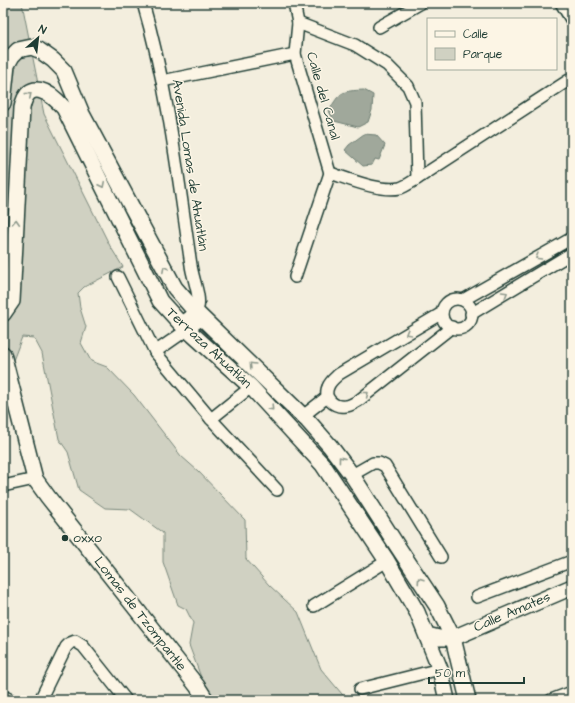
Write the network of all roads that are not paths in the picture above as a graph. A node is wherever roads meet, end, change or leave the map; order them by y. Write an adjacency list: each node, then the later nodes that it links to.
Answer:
1 (143, 3): 10 (street, Avenida Lomas de Ahuatlán)
2 (294, 3): 6 (street, Calle del Canal)
3 (421, 3): 7 (street)
4 (561, 3): 5 (street)
5 (572, 21)
6 (298, 23): 8 (street, Calle del Canal); 13 (street)
7 (379, 27)
8 (295, 54): 10 (street); 12 (street, Calle del Canal)
9 (572, 78): 13 (street)
10 (162, 81): 21 (street, Avenida Lomas de Ahuatlán)
11 (3, 103): 21 (street, Terraza Ahuatlán, one-way to 11)
12 (330, 173): 13 (street); 16 (street)
13 (417, 179)
14 (572, 238): 18 (street, one-way to 18)
15 (572, 253): 22 (street, one-way to 15)
16 (295, 277)
17 (118, 278): 25 (street)
18 (463, 300): 19 (street); 22 (street)
19 (442, 313): 24 (street); 28 (street, one-way to 28)
20 (3, 314): 23 (street, Terraza Ahuatlán, one-way to 23)
21 (200, 314): 23 (street); 29 (street, Terraza Ahuatlán, one-way to 21)
22 (471, 314): 24 (street)
23 (183, 326): 25 (street); 27 (street, Terraza Ahuatlán)
24 (452, 328): 28 (street, one-way to 24)
25 (155, 352): 30 (street)
26 (3, 354): 32 (street, Lomas de Tzompantle)
27 (251, 387): 30 (street); 36 (street, Terraza Ahuatlán, one-way to 36)
28 (329, 400): 29 (street)
29 (306, 418): 31 (street, Terraza Ahuatlán, one-way to 29)
30 (211, 419): 34 (street)
31 (352, 475): 35 (street); 41 (street, Terraza Ahuatlán, one-way to 31)
32 (35, 479): 33 (street); 52 (street, Lomas de Tzompantle)
33 (3, 486)
34 (277, 490)
35 (441, 557)
36 (387, 561): 40 (street); 42 (street, Terraza Ahuatlán)
37 (572, 561): 39 (street)
38 (572, 587): 44 (street, Calle Amates)
39 (477, 597)
40 (314, 606)
41 (437, 606): 42 (street); 44 (street, Terraza Ahuatlán)
42 (417, 612): 43 (street, Terraza Ahuatlán)
43 (427, 635): 44 (street); 45 (street, Terraza Ahuatlán)
44 (453, 638): 54 (street, Terraza Ahuatlán)
45 (440, 669): 46 (street); 53 (street, Terraza Ahuatlán)
46 (360, 689)
47 (572, 692): 55 (street)
48 (3, 696): 49 (street)
49 (11, 700)
50 (40, 700): 51 (street)
51 (126, 700)
52 (206, 700)
53 (447, 700)
54 (468, 700)
55 (551, 700)

